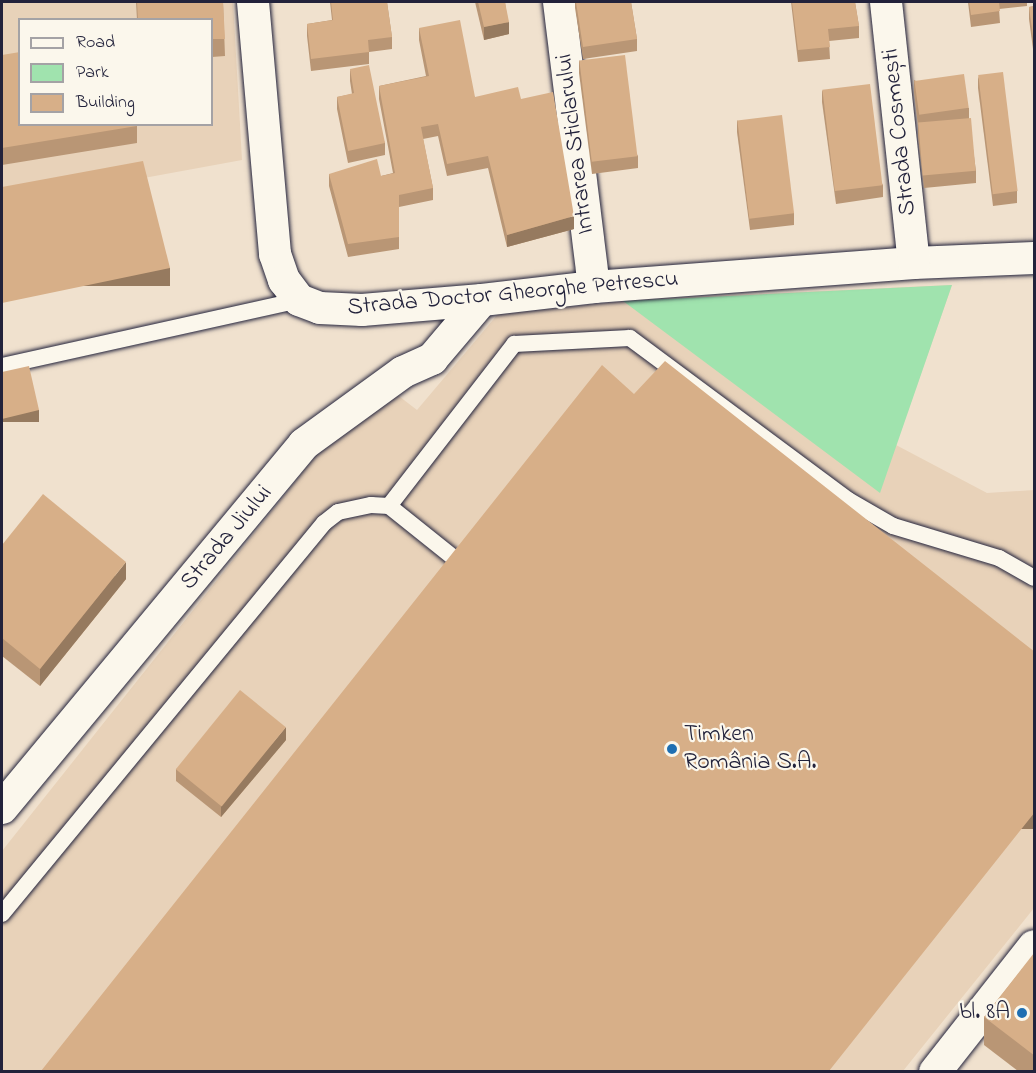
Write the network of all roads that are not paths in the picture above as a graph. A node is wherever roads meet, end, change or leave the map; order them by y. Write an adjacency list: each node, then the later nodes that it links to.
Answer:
1 (253, 2): 7 (street)
2 (559, 2): 6 (street, Intrarea Sticlarului)
3 (886, 2): 5 (street, Strada Cosmești)
4 (1035, 258): 5 (street, Strada Doctor Gheorghe Petrescu)
5 (914, 263): 6 (street, Strada Doctor Gheorghe Petrescu)
6 (594, 286): 8 (street, Strada Doctor Gheorghe Petrescu)
7 (299, 300): 8 (street, Strada Doctor Gheorghe Petrescu); 9 (lane)
8 (482, 300): 13 (street, Strada Jiului)
9 (2, 366)
10 (389, 506): 11 (lane); 12 (lane); 14 (lane)
11 (458, 561)
12 (1035, 578)
13 (2, 808)
14 (2, 914)
15 (1035, 946): 16 (street)
16 (935, 1071)

